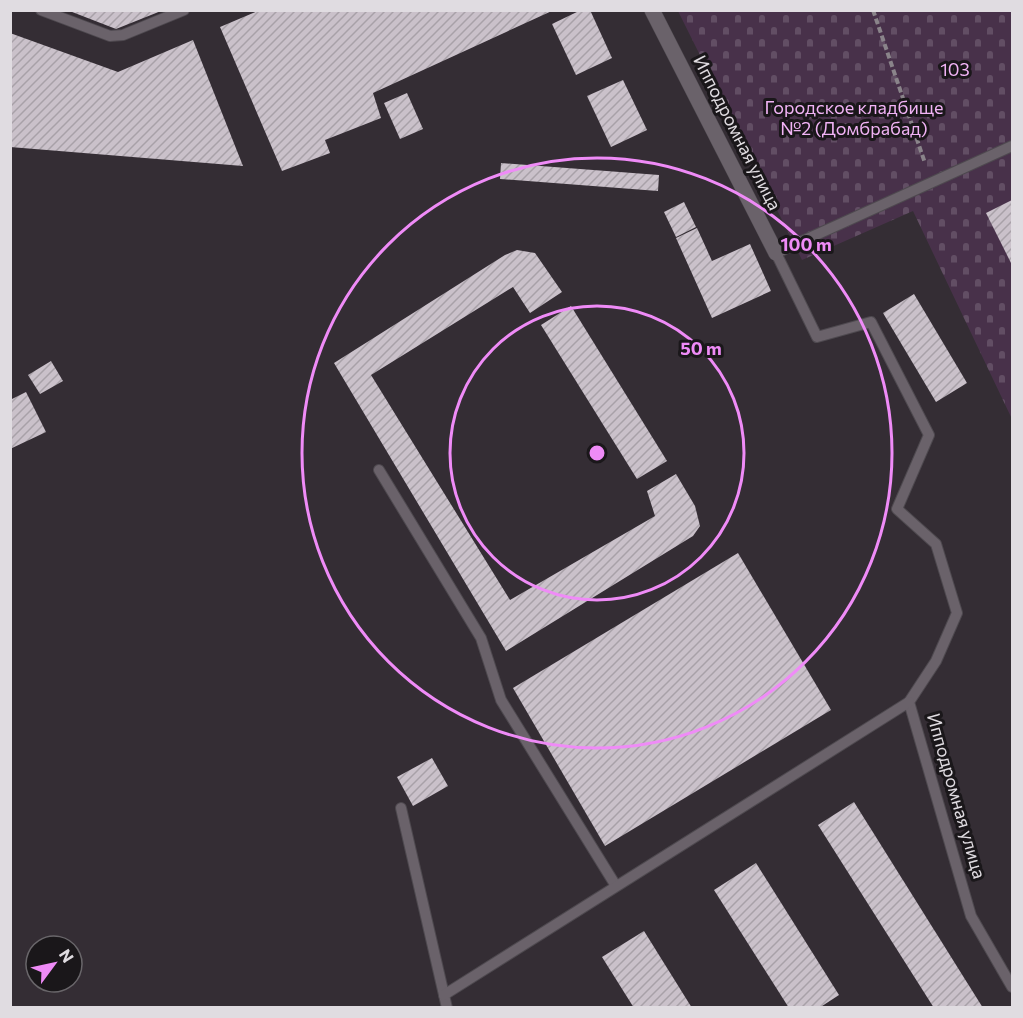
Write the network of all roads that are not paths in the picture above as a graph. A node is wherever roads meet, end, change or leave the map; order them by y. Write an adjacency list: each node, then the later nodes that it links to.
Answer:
1 (41, 10): 2 (lane)
2 (184, 10)
3 (652, 10): 5 (street, Ипподромная улица)
4 (1012, 146): 5 (lane)
5 (776, 253): 7 (lane, Ипподромная улица)
6 (379, 470): 9 (lane)
7 (909, 702): 9 (lane); 10 (lane, Ипподромная улица)
8 (401, 808): 11 (lane)
9 (616, 886): 11 (lane)
10 (1012, 987)
11 (444, 995): 12 (lane)
12 (447, 1008)

